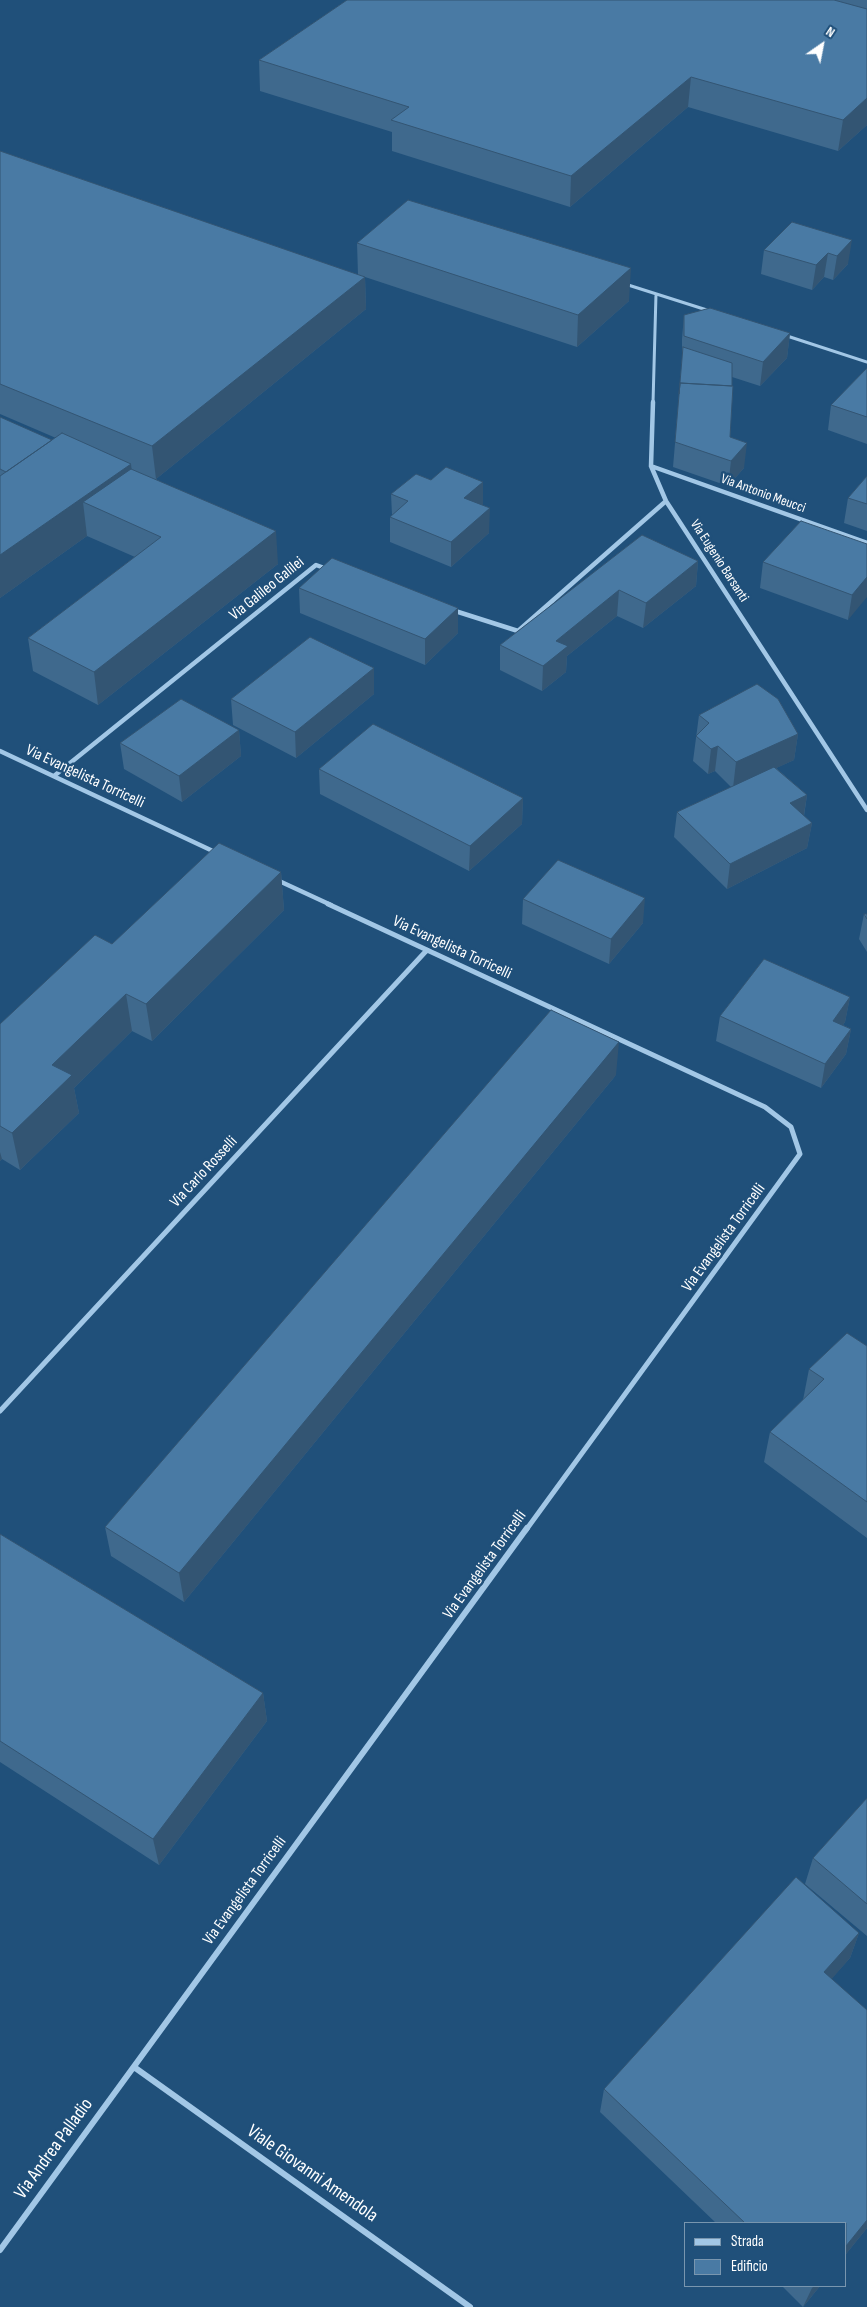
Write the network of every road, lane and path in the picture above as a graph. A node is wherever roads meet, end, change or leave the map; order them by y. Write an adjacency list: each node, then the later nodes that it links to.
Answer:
1 (620, 282): 2 (street)
2 (656, 294): 3 (street); 6 (street, Via Eugenio Barsanti)
3 (711, 312)
4 (775, 332): 5 (street)
5 (867, 362)
6 (651, 466): 7 (street, Via Eugenio Barsanti); 8 (street, Via Antonio Meucci)
7 (666, 501): 10 (street); 13 (street, Via Eugenio Barsanti)
8 (867, 543)
9 (335, 572): 12 (street, Via Galileo Galilei)
10 (444, 607)
11 (0, 751): 12 (street, Via Evangelista Torricelli)
12 (54, 776): 14 (street, Via Evangelista Torricelli)
13 (867, 810)
14 (221, 855)
15 (266, 875): 16 (street, Via Evangelista Torricelli)
16 (427, 950): 17 (street, Via Carlo Rosselli); 18 (street, Via Evangelista Torricelli)
17 (0, 1411)
18 (134, 2067): 19 (street, Via Andrea Palladio); 20 (street, Viale Giovanni Amendola)
19 (0, 2250)
20 (470, 2307)

